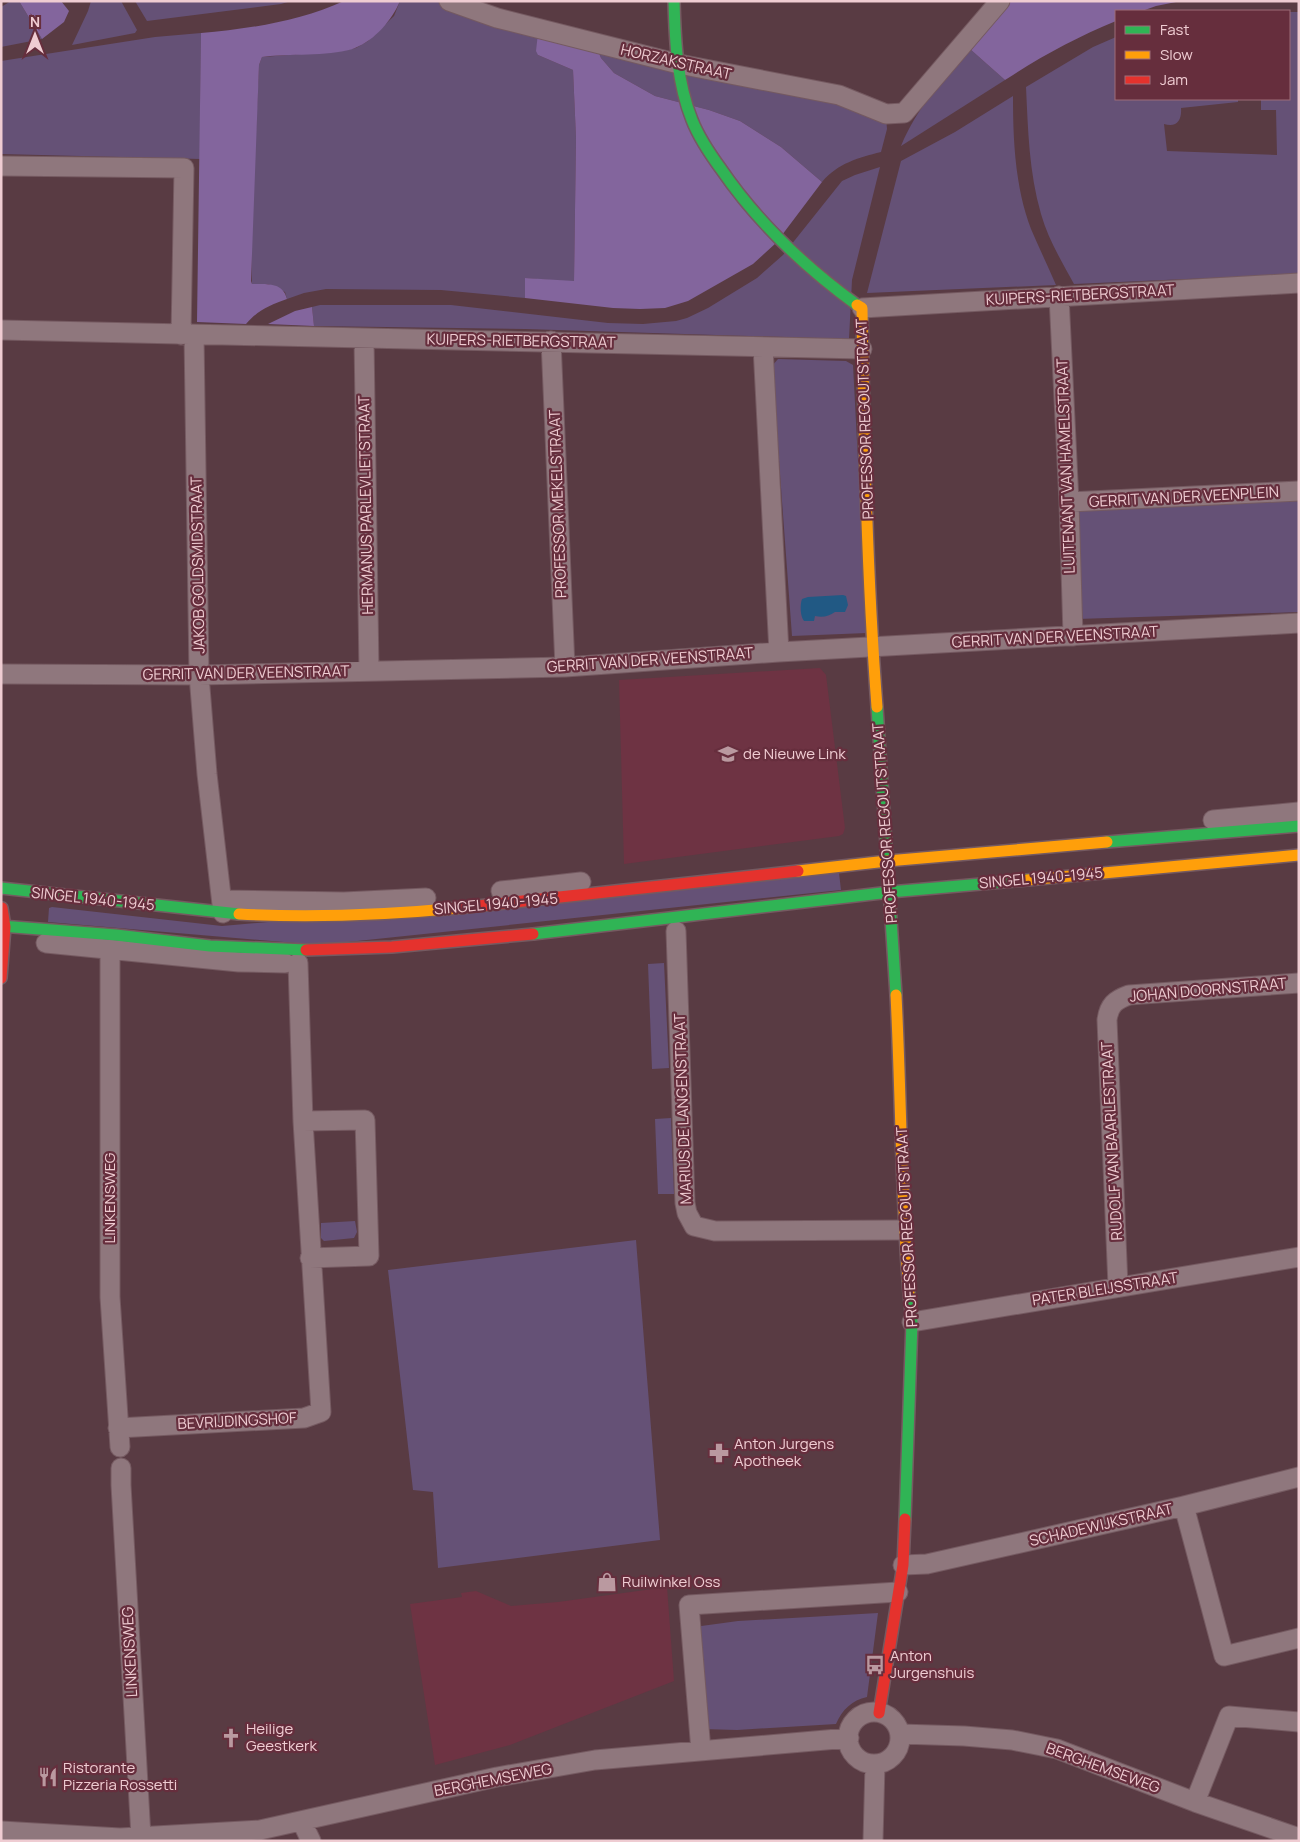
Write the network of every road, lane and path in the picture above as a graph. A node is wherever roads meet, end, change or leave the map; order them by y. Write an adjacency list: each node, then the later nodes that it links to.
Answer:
1 (449, 1): 4 (street, HORZAKSTRAAT)
2 (674, 1): 4 (main road, PROFESSOR REGOUTSTRAAT)
3 (1000, 1): 4 (street, HORZAKSTRAAT)
4 (679, 64): 8 (main road, PROFESSOR REGOUTSTRAAT)
5 (1, 166): 10 (street)
6 (1299, 282): 7 (street, KUIPERS-RIETBERGSTRAAT)
7 (1059, 296): 8 (street, KUIPERS-RIETBERGSTRAAT); 16 (street, LUITENANT VAN HAMELSTRAAT)
8 (862, 308): 14 (main road, PROFESSOR REGOUTSTRAAT)
9 (1, 330): 10 (street, KUIPERS-RIETBERGSTRAAT)
10 (188, 335): 11 (street, KUIPERS-RIETBERGSTRAAT); 24 (street, JAKOB GOLDSMIDSTRAAT)
11 (364, 339): 12 (street, KUIPERS-RIETBERGSTRAAT); 22 (street, HERMANUS PARLEVLIETSTRAAT)
12 (551, 341): 13 (street, KUIPERS-RIETBERGSTRAAT); 21 (street, PROFESSOR MEKELSTRAAT)
13 (763, 348): 14 (street, KUIPERS-RIETBERGSTRAAT); 20 (street)
14 (862, 349): 19 (main road, PROFESSOR REGOUTSTRAAT)
15 (1299, 491): 16 (street, GERRIT VAN DER VEENPLEIN)
16 (1069, 502): 18 (street, LUITENANT VAN HAMELSTRAAT)
17 (1299, 622): 18 (street, GERRIT VAN DER VEENSTRAAT)
18 (1073, 636): 19 (street, GERRIT VAN DER VEENSTRAAT)
19 (872, 647): 20 (street, GERRIT VAN DER VEENSTRAAT); 28 (main road, PROFESSOR REGOUTSTRAAT)
20 (780, 652): 21 (street, GERRIT VAN DER VEENSTRAAT)
21 (566, 667): 22 (street, GERRIT VAN DER VEENSTRAAT)
22 (369, 671): 24 (street, GERRIT VAN DER VEENSTRAAT)
23 (1, 674): 24 (street, GERRIT VAN DER VEENSTRAAT)
24 (199, 675): 34 (street, JAKOB GOLDSMIDSTRAAT)
25 (1299, 812): 27 (street, SINGEL 1940-1945)
26 (1299, 826): 27 (main road, SINGEL 1940-1945)
27 (990, 852): 28 (main road, SINGEL 1940-1945)
28 (887, 855): 31 (main road, PROFESSOR REGOUTSTRAAT); 34 (street, SINGEL 1940-1945)
29 (1299, 856): 31 (main road, SINGEL 1940-1945)
30 (1, 888): 34 (main road, SINGEL 1940-1945)
31 (890, 892): 33 (main road, SINGEL 1940-1945); 44 (main road, PROFESSOR REGOUTSTRAAT)
32 (1, 904): 35 (main road)
33 (784, 904): 36 (main road, SINGEL 1940-1945); 37 (street, SINGEL 1940-1945)
34 (223, 907)
35 (3, 926): 36 (main road, SINGEL 1940-1945); 40 (main road)
36 (28, 928): 38 (street, SINGEL 1940-1945)
37 (676, 931): 39 (street, SINGEL 1940-1945); 44 (street, MARIUS DE LANGENSTRAAT)
38 (110, 949): 39 (street, SINGEL 1940-1945); 49 (street, LINKENSWEG)
39 (298, 963): 43 (street, BEVRIJDINGSHOF)
40 (1, 978)
41 (1299, 983): 42 (street, JOHAN DOORNSTRAAT)
42 (1117, 999): 47 (street, RUDOLF VAN BAARLESTRAAT)
43 (303, 1122): 46 (street, BEVRIJDINGSHOF); 46 (street)
44 (904, 1230): 48 (main road, PROFESSOR REGOUTSTRAAT)
45 (1299, 1257): 47 (street, PATER BLEIJSSTRAAT)
46 (310, 1258): 49 (street, BEVRIJDINGSHOF)
47 (1118, 1286): 48 (street, PATER BLEIJSSTRAAT)
48 (912, 1322): 53 (main road, PROFESSOR REGOUTSTRAAT)
49 (119, 1437)
50 (121, 1468): 65 (street, LINKENSWEG)
51 (1299, 1477): 52 (street, SCHADEWIJKSTRAAT)
52 (1184, 1506): 53 (street, SCHADEWIJKSTRAAT); 55 (street)
53 (903, 1565): 54 (main road, PROFESSOR REGOUTSTRAAT)
54 (898, 1592): 56 (main road, PROFESSOR REGOUTSTRAAT); 60 (street)
55 (1299, 1638)
56 (879, 1713): 58 (street); 59 (street)
57 (1299, 1722): 62 (street)
58 (900, 1734): 61 (street); 62 (street, BERGHEMSEWEG)
59 (848, 1738): 60 (street, BERGHEMSEWEG); 61 (street)
60 (701, 1752): 63 (street, BERGHEMSEWEG)
61 (875, 1764): 69 (street)
62 (1195, 1802): 66 (street, BERGHEMSEWEG)
63 (302, 1822): 65 (street, BERGHEMSEWEG); 68 (street)
64 (1, 1831): 67 (street, BERGHEMSEWEG)
65 (141, 1837): 67 (street, BERGHEMSEWEG)
66 (1299, 1838)
67 (119, 1839)
68 (311, 1841)
69 (873, 1841)

